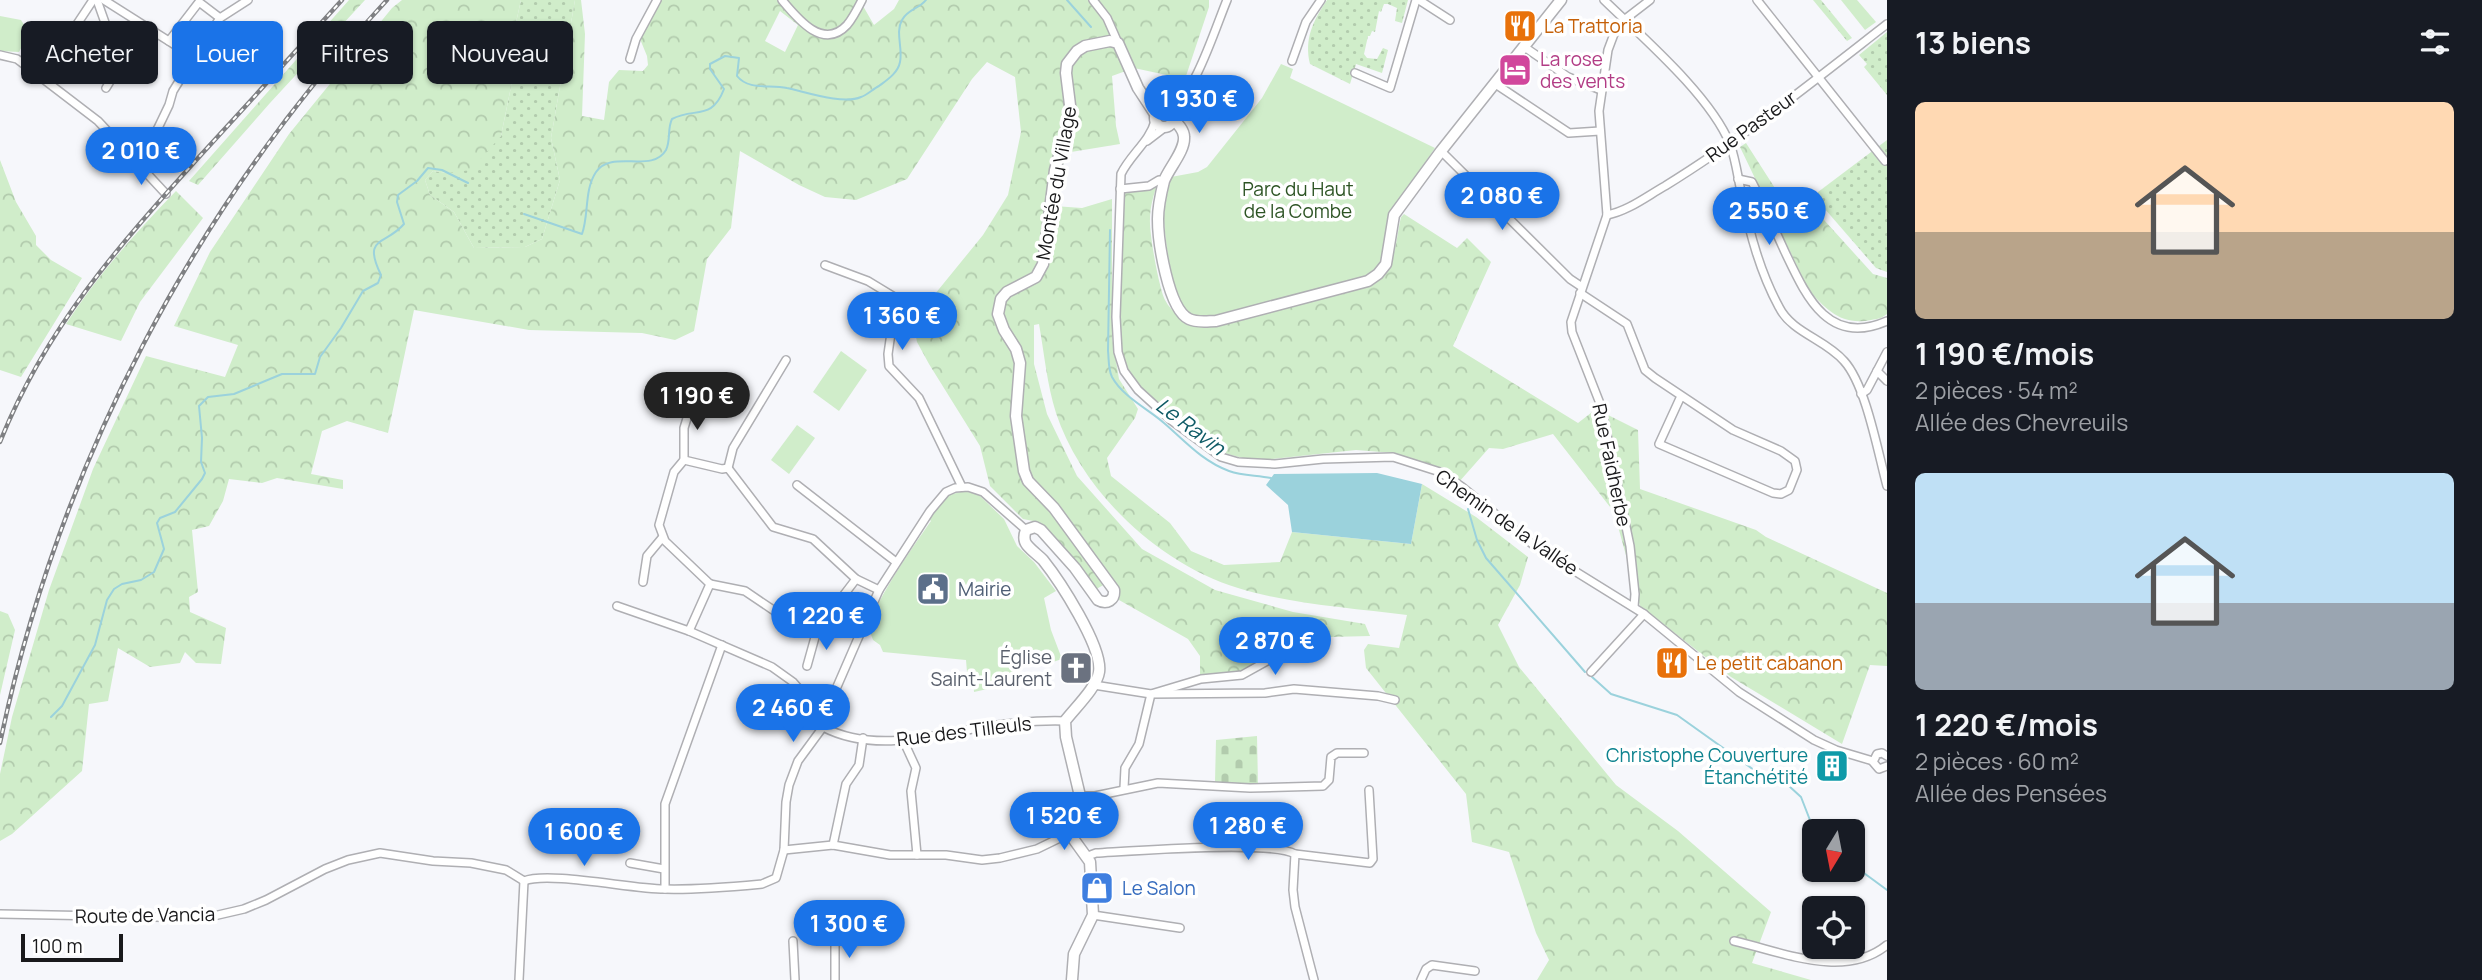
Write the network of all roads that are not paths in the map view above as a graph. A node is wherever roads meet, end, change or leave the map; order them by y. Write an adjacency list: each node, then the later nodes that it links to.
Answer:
1 (95, 0): 19 (street); 35 (street)
2 (104, 0): 22 (street)
3 (248, 0): 16 (street)
4 (657, 0): 27 (street)
5 (782, 0): 6 (street)
6 (862, 0)
7 (1093, 0): 24 (street)
8 (1227, 0): 37 (street, Chemin de la Vallée)
9 (1321, 0): 29 (street)
10 (1418, 0): 17 (street); 30 (street)
11 (1561, 0): 25 (main road)
12 (1604, 0): 18 (street)
13 (1650, 0): 18 (street)
14 (1757, 0): 31 (street)
15 (200, 1): 16 (street); 22 (street)
16 (220, 18): 20 (street)
17 (1450, 20)
18 (1625, 20): 36 (street); 39 (street)
19 (81, 21)
20 (218, 21)
21 (1887, 24): 31 (street, Rue Pasteur)
22 (169, 41): 23 (street)
23 (172, 43)
24 (1118, 43): 37 (main road); 63 (main road, Montée du Village)
25 (1523, 46): 32 (main road); 36 (street)
26 (0, 55): 28 (street)
27 (630, 59)
28 (21, 61)
29 (1292, 61)
30 (1355, 73)
31 (1819, 77): 39 (street, Rue Pasteur); 42 (street)
32 (1494, 83): 38 (street); 40 (main road)
33 (51, 84): 41 (street)
34 (177, 84): 41 (street)
35 (106, 88)
36 (1601, 90): 38 (street)
37 (1165, 118): 44 (main road); 45 (street, Chemin de la Vallée)
38 (1600, 131): 47 (street)
39 (1730, 144): 43 (street); 47 (street, Rue Pasteur)
40 (1441, 151): 44 (main road); 49 (street)
41 (137, 161): 46 (street)
42 (1885, 161)
43 (1738, 179): 50 (street); 55 (street)
44 (1164, 181): 45 (street)
45 (1120, 188): 71 (street, Chemin de la Vallée)
46 (166, 194)
47 (1607, 215): 49 (street, Rue Faidherbe)
48 (825, 265): 62 (street)
49 (1581, 290): 56 (street); 71 (street, Rue Faidherbe)
50 (1887, 321)
51 (1887, 352): 53 (street)
52 (786, 360): 59 (street)
53 (1877, 371): 54 (street); 55 (street)
54 (1887, 381)
55 (1861, 394): 61 (street)
56 (1681, 396): 56 (street)
57 (692, 402): 58 (street)
58 (684, 460): 59 (street); 64 (street)
59 (728, 468): 66 (street)
60 (797, 485): 65 (street)
61 (1887, 486)
62 (962, 487): 63 (street); 65 (street)
63 (1026, 530): 79 (main road)
64 (662, 538): 67 (street); 68 (street)
65 (896, 562): 69 (street)
66 (856, 579): 69 (street); 73 (street)
67 (643, 582)
68 (710, 584): 73 (street); 74 (street)
69 (879, 590): 82 (street)
70 (617, 606): 74 (street)
71 (1634, 607): 72 (street, Chemin de la Vallée)
72 (1644, 614): 78 (street); 90 (street, Chemin de la Vallée)
73 (817, 630): 77 (street)
74 (689, 631): 75 (street)
75 (722, 645): 82 (street); 102 (street)
76 (1283, 652): 80 (street)
77 (807, 666)
78 (1591, 672)
79 (1094, 685): 80 (street); 83 (main road)
80 (1151, 694): 81 (street); 92 (street)
81 (1395, 700)
82 (826, 712): 84 (street)
83 (1065, 721): 86 (street, Rue des Tilleuls); 94 (main road)
84 (823, 727): 85 (street, Rue des Tilleuls); 97 (street)
85 (863, 738): 86 (street, Rue des Tilleuls); 96 (street)
86 (905, 742): 99 (street)
87 (1887, 744): 89 (street)
88 (1364, 753): 92 (street)
89 (1886, 755): 90 (street)
90 (1873, 761): 91 (street, Chemin de la Vallée)
91 (1887, 766)
92 (1124, 789): 94 (street)
93 (1369, 790): 98 (street)
94 (1080, 796): 95 (main road)
95 (1070, 832): 99 (street); 100 (main road)
96 (833, 845): 97 (street); 99 (street)
97 (784, 850): 104 (street)
98 (1295, 854): 100 (street); 117 (street)
99 (917, 855)
100 (1088, 856): 106 (main road)
101 (630, 863): 102 (street)
102 (664, 869): 104 (street)
103 (524, 881): 104 (street); 105 (street, Route de Vancia); 113 (street)
104 (664, 890)
105 (0, 914)
106 (1093, 915): 107 (street); 116 (main road)
107 (1180, 928)
108 (793, 941): 114 (street)
109 (835, 941): 115 (street)
110 (1734, 941): 111 (street)
111 (1887, 945)
112 (1475, 971): 118 (street)
113 (519, 980)
114 (795, 980)
115 (835, 980)
116 (1072, 980)
117 (1314, 980)
118 (1421, 980)

